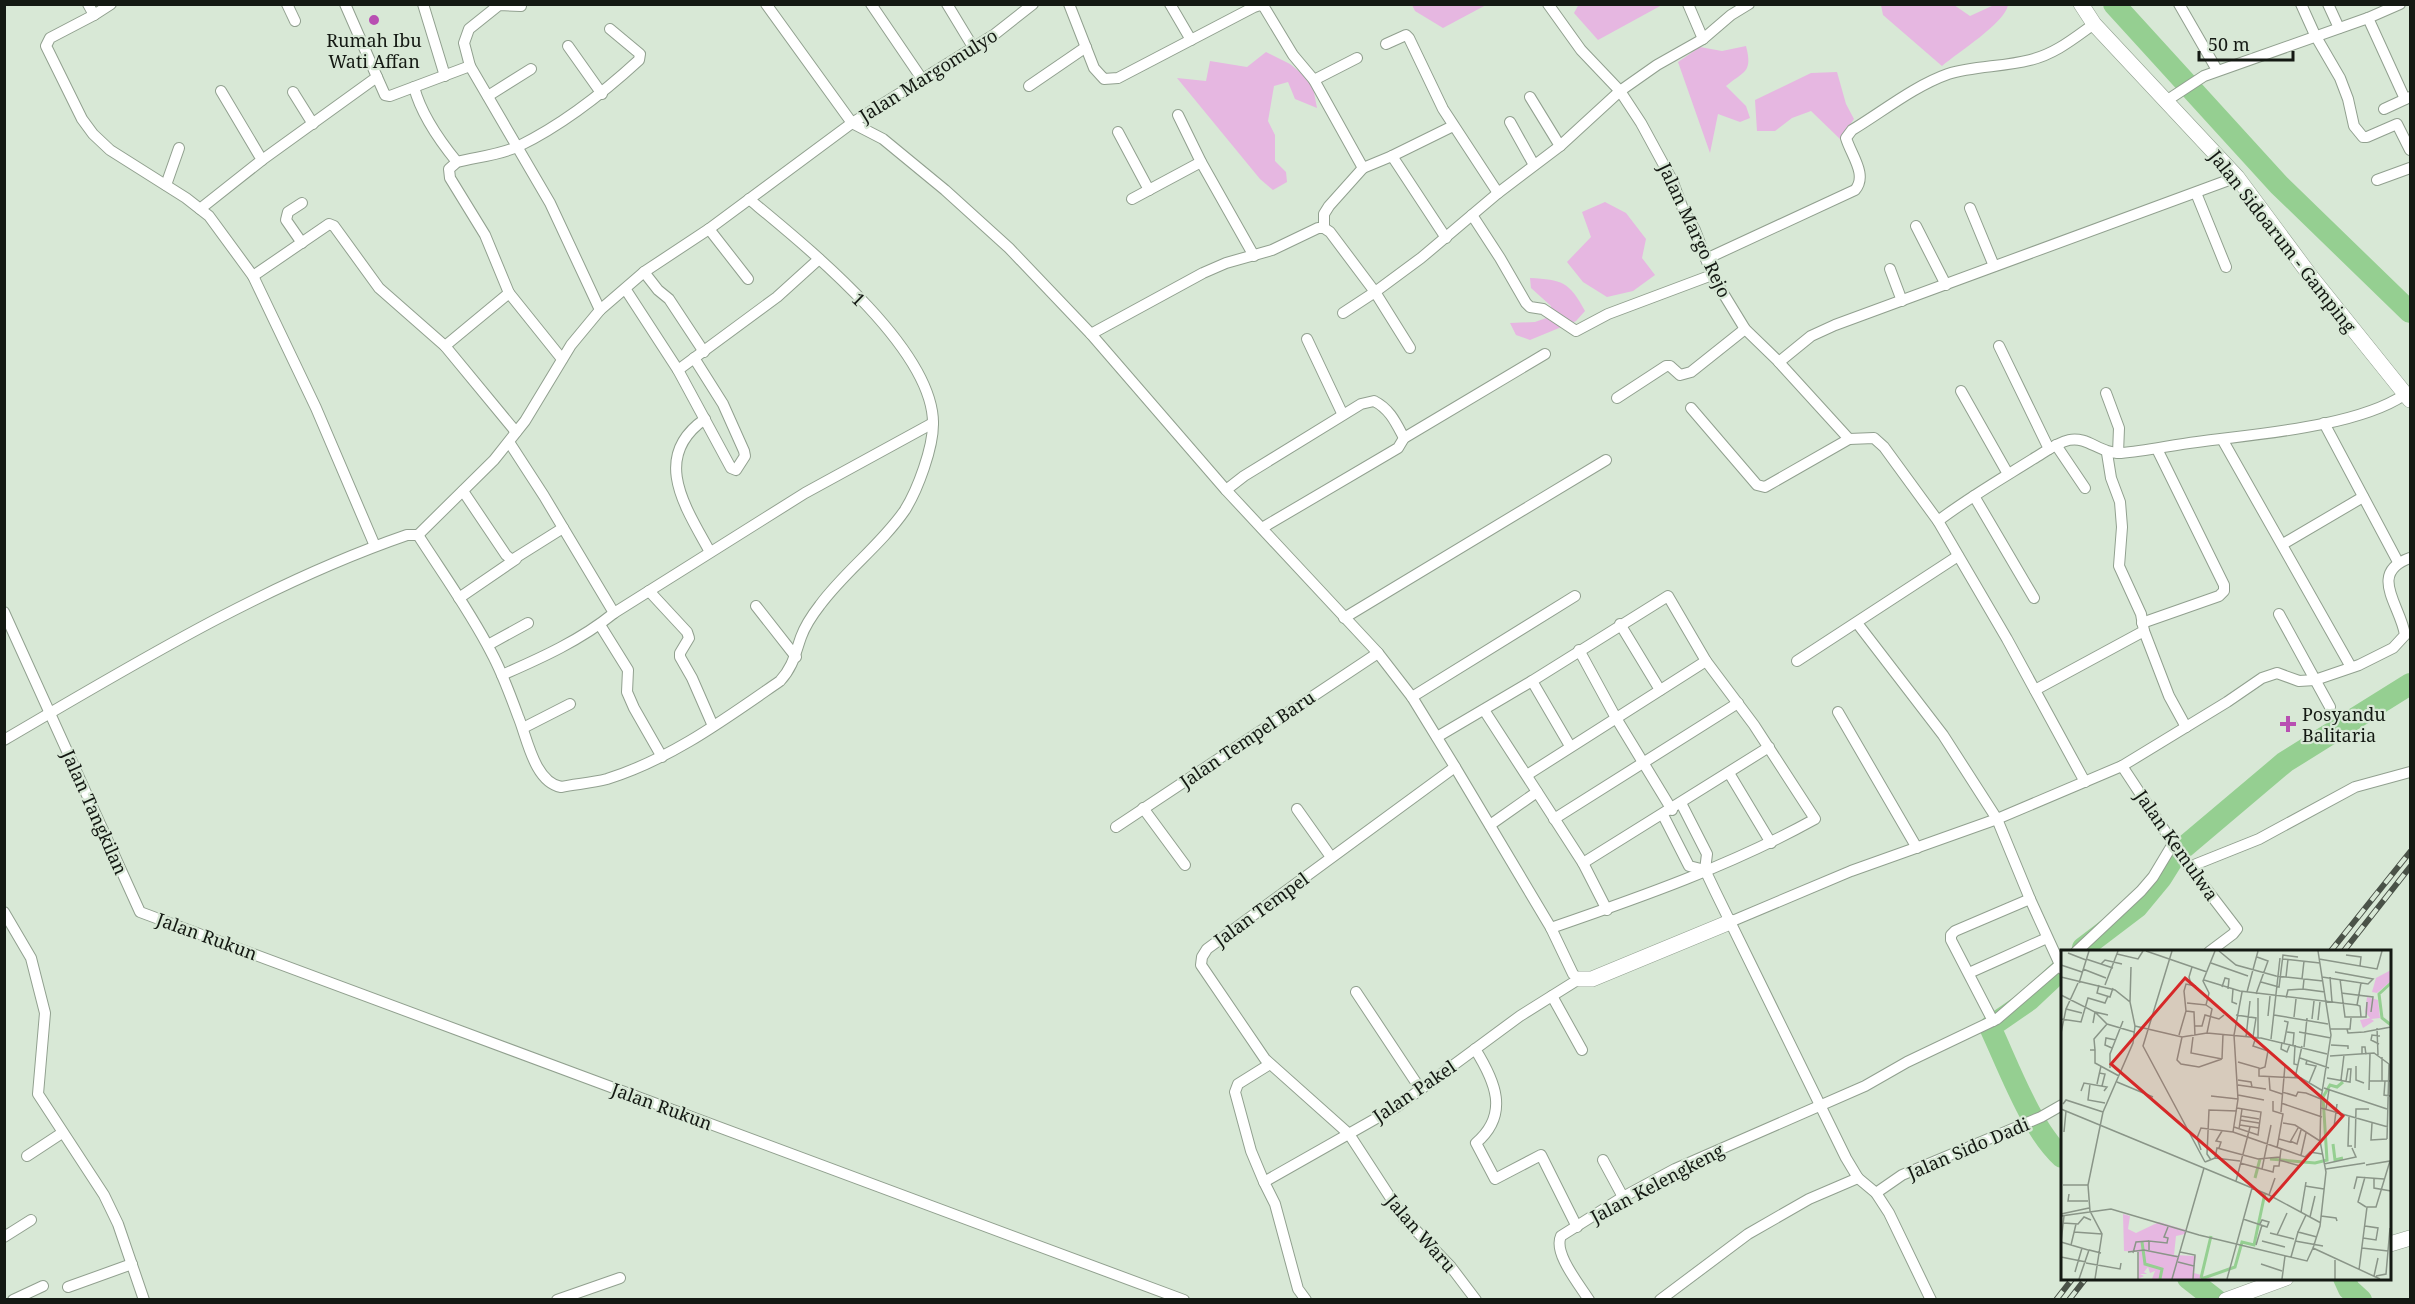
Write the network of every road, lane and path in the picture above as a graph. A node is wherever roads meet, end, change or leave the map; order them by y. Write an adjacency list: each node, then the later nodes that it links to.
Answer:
1 (88, 4): 22 (street)
2 (111, 4): 22 (street)
3 (287, 4): 24 (street)
4 (345, 4): 40 (street)
5 (423, 4): 39 (street)
6 (766, 4): 56 (street)
7 (871, 4): 41 (street)
8 (947, 4): 33 (street)
9 (1033, 4): 33 (street, Jalan Margomulyo)
10 (1069, 4): 34 (street)
11 (1170, 4): 30 (street)
12 (1548, 4): 46 (street, Jalan Margo Rejo)
13 (1688, 4): 29 (street)
14 (1749, 4): 29 (street)
15 (2081, 4): 25 (main road, Jalan Sidoarum - Gamping)
16 (2179, 4): 38 (street)
17 (2301, 4): 28 (street)
18 (2328, 4): 27 (street)
19 (1260, 5): 30 (street); 42 (street)
20 (2398, 5): 23 (street)
21 (521, 6): 36 (street)
22 (94, 15): 73 (street)
23 (2368, 18): 27 (street); 51 (street)
24 (295, 21)
25 (2094, 24): 52 (main road, Jalan Sidoarum - Gamping); 90 (street)
26 (610, 28): 48 (street)
27 (2339, 28): 28 (street)
28 (2315, 35): 38 (street); 63 (street)
29 (1703, 39): 46 (street)
30 (1191, 40): 34 (street)
31 (1386, 44): 58 (street)
32 (568, 46): 48 (street)
33 (974, 47): 41 (street, Jalan Margomulyo)
34 (1086, 47): 43 (street)
35 (1357, 58): 42 (street)
36 (470, 66): 39 (street); 49 (street)
37 (531, 69): 49 (street)
38 (2217, 70): 52 (street)
39 (445, 76): 44 (street)
40 (377, 77): 44 (street); 57 (street)
41 (922, 79): 56 (street, Jalan Margomulyo)
42 (1314, 80): 69 (street)
43 (1029, 86)
44 (414, 87): 66 (street)
45 (221, 91): 65 (street)
46 (1620, 91): 60 (street); 90 (street, Jalan Margo Rejo)
47 (293, 92): 57 (street)
48 (602, 94): 61 (street)
49 (488, 96): 61 (street)
50 (1530, 97): 60 (street)
51 (2408, 98): 53 (street)
52 (2166, 101): 71 (main road, Jalan Sidoarum - Gamping)
53 (2384, 109)
54 (1178, 115): 67 (street)
55 (1510, 122): 68 (street)
56 (852, 123): 77 (street, Jalan Margomulyo); 106 (street)
57 (313, 124): 65 (street)
58 (1453, 126): 64 (street); 75 (street)
59 (1118, 132): 74 (street)
60 (1560, 146): 68 (street)
61 (517, 147): 66 (street); 103 (street)
62 (179, 148): 73 (street)
63 (2410, 150)
64 (1392, 156): 69 (street); 86 (street)
65 (262, 160): 81 (street)
66 (457, 162): 101 (street)
67 (1201, 162): 74 (street); 88 (street)
68 (1534, 165): 75 (street)
69 (1363, 168): 84 (street)
70 (2410, 168): 72 (street)
71 (2237, 177): 76 (street); 119 (main road, Jalan Sidoarum - Gamping)
72 (2377, 180)
73 (166, 185): 81 (street)
74 (1149, 190): 78 (street)
75 (1498, 193): 82 (street)
76 (2196, 193): 91 (street); 92 (street)
77 (749, 199): 85 (street, Jalan Margomulyo); 89 (street, 1)
78 (1132, 199)
79 (302, 203): 87 (street)
80 (1970, 208): 91 (street)
81 (200, 209): 96 (street)
82 (1472, 215): 86 (street); 95 (street)
83 (1916, 226): 98 (street)
84 (1324, 228): 88 (street); 100 (street)
85 (709, 229): 94 (street, Jalan Margomulyo); 97 (street)
86 (1446, 238): 100 (street)
87 (302, 243): 96 (street); 108 (street)
88 (1254, 256): 106 (street)
89 (819, 259): 111 (street); 124 (street, 1)
90 (1706, 259): 95 (street, Jalan Margo Rejo)
91 (1994, 267): 98 (street)
92 (2226, 267)
93 (1890, 269): 102 (street)
94 (644, 273): 99 (street, Jalan Margomulyo); 111 (street)
95 (1712, 275): 105 (street, Jalan Margo Rejo)
96 (253, 276): 145 (street)
97 (748, 279)
98 (1947, 285): 102 (street)
99 (626, 290): 103 (street, Jalan Margomulyo); 116 (street)
100 (1375, 292): 104 (street); 110 (street)
101 (509, 293): 108 (street); 114 (street)
102 (1902, 301): 115 (street)
103 (600, 310): 114 (street, Jalan Margomulyo)
104 (1343, 313)
105 (1745, 329): 115 (street, Jalan Margo Rejo); 120 (street)
106 (1091, 334): 136 (street)
107 (1307, 339): 122 (street)
108 (445, 346): 126 (street)
109 (1999, 346): 130 (street)
110 (1410, 348)
111 (704, 352): 113 (street)
112 (1545, 354): 127 (street)
113 (694, 358): 116 (street); 123 (street)
114 (562, 359): 126 (street, Jalan Margomulyo)
115 (1779, 362): 128 (street, Jalan Margo Rejo)
116 (678, 370): 123 (street)
117 (1961, 391): 134 (street)
118 (2106, 393): 132 (street)
119 (2407, 397): 125 (street)
120 (1617, 398)
121 (1691, 408): 128 (street)
122 (1342, 414): 127 (street); 136 (street)
123 (705, 419): 146 (street)
124 (933, 423): 146 (street); 168 (street)
125 (2324, 423): 129 (street); 139 (street)
126 (512, 437): 137 (street, Jalan Margomulyo); 141 (street)
127 (1404, 438): 142 (street)
128 (1849, 439): 140 (street)
129 (2222, 439): 131 (street); 144 (street)
130 (2052, 447): 132 (street); 134 (street); 135 (street)
131 (2157, 449): 132 (street); 164 (street)
132 (2113, 453): 164 (street)
133 (1606, 460): 159 (street)
134 (2008, 474): 138 (street)
135 (2085, 488)
136 (1226, 490): 142 (street)
137 (463, 491): 143 (street, Jalan Margomulyo); 149 (street)
138 (1974, 496): 140 (street); 154 (street)
139 (2363, 497): 144 (street); 150 (street)
140 (1938, 521): 147 (street)
141 (563, 528): 149 (street); 157 (street)
142 (1262, 528): 159 (street)
143 (418, 536): 145 (street); 153 (street)
144 (2283, 544): 171 (street)
145 (375, 546): 182 (street)
146 (710, 552): 151 (street)
147 (1958, 556): 161 (street); 176 (street)
148 (2410, 558): 150 (street)
149 (516, 559): 153 (street)
150 (2398, 562): 171 (street)
151 (649, 591): 157 (street); 185 (street)
152 (1575, 596): 177 (street)
153 (459, 598): 165 (street)
154 (2034, 598)
155 (756, 606): 168 (street)
156 (4, 612): 182 (street, Jalan Tangkilan)
157 (614, 613): 163 (street)
158 (2279, 614): 173 (street)
159 (1344, 618): 167 (street)
160 (528, 623): 165 (street)
161 (1857, 623): 170 (street); 205 (street)
162 (1620, 624): 166 (street); 169 (street); 175 (street)
163 (600, 625): 172 (street); 192 (street)
164 (2143, 627): 176 (street); 186 (street)
165 (488, 645): 172 (street)
166 (1579, 650): 174 (street); 184 (street)
167 (1378, 652): 177 (street); 201 (street, Jalan Tempel Baru)
168 (796, 657): 185 (street)
169 (1706, 661): 175 (street); 178 (street)
170 (1797, 661)
171 (2351, 667): 173 (street)
172 (502, 675): 187 (street)
173 (2315, 680): 180 (street); 186 (street)
174 (1532, 681): 181 (street); 190 (street)
175 (1660, 690): 184 (street)
176 (2035, 690): 199 (street)
177 (1412, 697): 188 (street)
178 (1738, 703): 191 (street); 193 (street)
179 (570, 704): 187 (street)
180 (2330, 707)
181 (1484, 710): 188 (street); 198 (street)
182 (50, 712): 189 (street); 219 (street, Jalan Tangkilan)
183 (1838, 712): 210 (street)
184 (1616, 718): 190 (street); 193 (street)
185 (713, 726): 192 (street)
186 (2186, 727): 194 (street)
187 (523, 728): 192 (street)
188 (1437, 737): 195 (street)
189 (4, 740)
190 (1570, 746): 198 (street)
191 (1769, 747): 197 (street); 209 (street)
192 (662, 757)
193 (1643, 761): 203 (street); 204 (street)
194 (2122, 766): 199 (street); 208 (street, Jalan Kemulwa)
195 (1455, 767): 206 (street); 211 (street, Jalan Tempel)
196 (2410, 772): 213 (street)
197 (1729, 773): 203 (street); 209 (street)
198 (1527, 775): 200 (street)
199 (2085, 782): 205 (street)
200 (1538, 792): 204 (street); 206 (street)
201 (1143, 808): 207 (street, Jalan Tempel Baru); 214 (street)
202 (1297, 809): 211 (street)
203 (1672, 809): 212 (street); 215 (street); 215 (street)
204 (1554, 819): 212 (street)
205 (1997, 819): 210 (street); 216 (street)
206 (1490, 825): 221 (street)
207 (1116, 827)
208 (2174, 842): 213 (street, Jalan Kemulwa); 223 (street)
209 (1772, 843): 215 (street)
210 (1917, 848): 220 (street)
211 (1331, 857): 234 (street, Jalan Tempel)
212 (1583, 863): 217 (street)
213 (2187, 864): 224 (street, Jalan Kemulwa)
214 (1185, 865)
215 (1705, 870): 217 (street); 220 (street)
216 (2030, 899): 222 (street); 227 (street)
217 (1607, 910): 221 (street)
218 (4, 912): 238 (street)
219 (140, 912): 259 (street, Jalan Rukun)
220 (1730, 922): 228 (main road); 236 (street)
221 (1551, 928): 228 (street)
222 (2047, 938): 225 (street); 227 (street)
223 (2077, 950)
224 (2210, 950)
225 (2061, 964)
226 (2061, 967): 231 (street, Jalan Kelengkeng)
227 (1969, 973): 231 (street)
228 (1580, 979): 230 (street, Jalan Pakel)
229 (1356, 992): 235 (street)
230 (1552, 996): 232 (street, Jalan Pakel); 233 (street)
231 (1993, 1021): 236 (street, Jalan Kelengkeng)
232 (1476, 1047): 235 (street, Jalan Pakel); 247 (street)
233 (1582, 1050)
234 (1270, 1064): 239 (street, Jalan Tempel); 243 (street)
235 (1420, 1090): 239 (street, Jalan Pakel)
236 (1821, 1105): 242 (street); 245 (street, Jalan Kelengkeng)
237 (2061, 1106): 244 (street, Jalan Sido Dadi)
238 (62, 1133): 240 (street); 251 (street)
239 (1349, 1134): 243 (street, Jalan Pakel); 261 (street, Jalan Waru)
240 (27, 1156)
241 (1603, 1161): 245 (street)
242 (1858, 1178): 244 (street); 263 (street)
243 (1264, 1182): 260 (street)
244 (1876, 1194): 264 (street)
245 (1623, 1197): 247 (street, Jalan Kelengkeng)
246 (31, 1220): 248 (street)
247 (1577, 1227): 262 (street, Jalan Kelengkeng)
248 (4, 1237)
249 (2410, 1238): 250 (main road)
250 (2391, 1244)
251 (132, 1264): 255 (street); 257 (street)
252 (620, 1278): 258 (street)
253 (2280, 1280): 265 (main road)
254 (43, 1286): 256 (street)
255 (68, 1287)
256 (13, 1299)
257 (144, 1299)
258 (557, 1299)
259 (1184, 1299)
260 (1306, 1299)
261 (1476, 1299)
262 (1589, 1299)
263 (1660, 1299)
264 (1931, 1299)
265 (2226, 1299)

